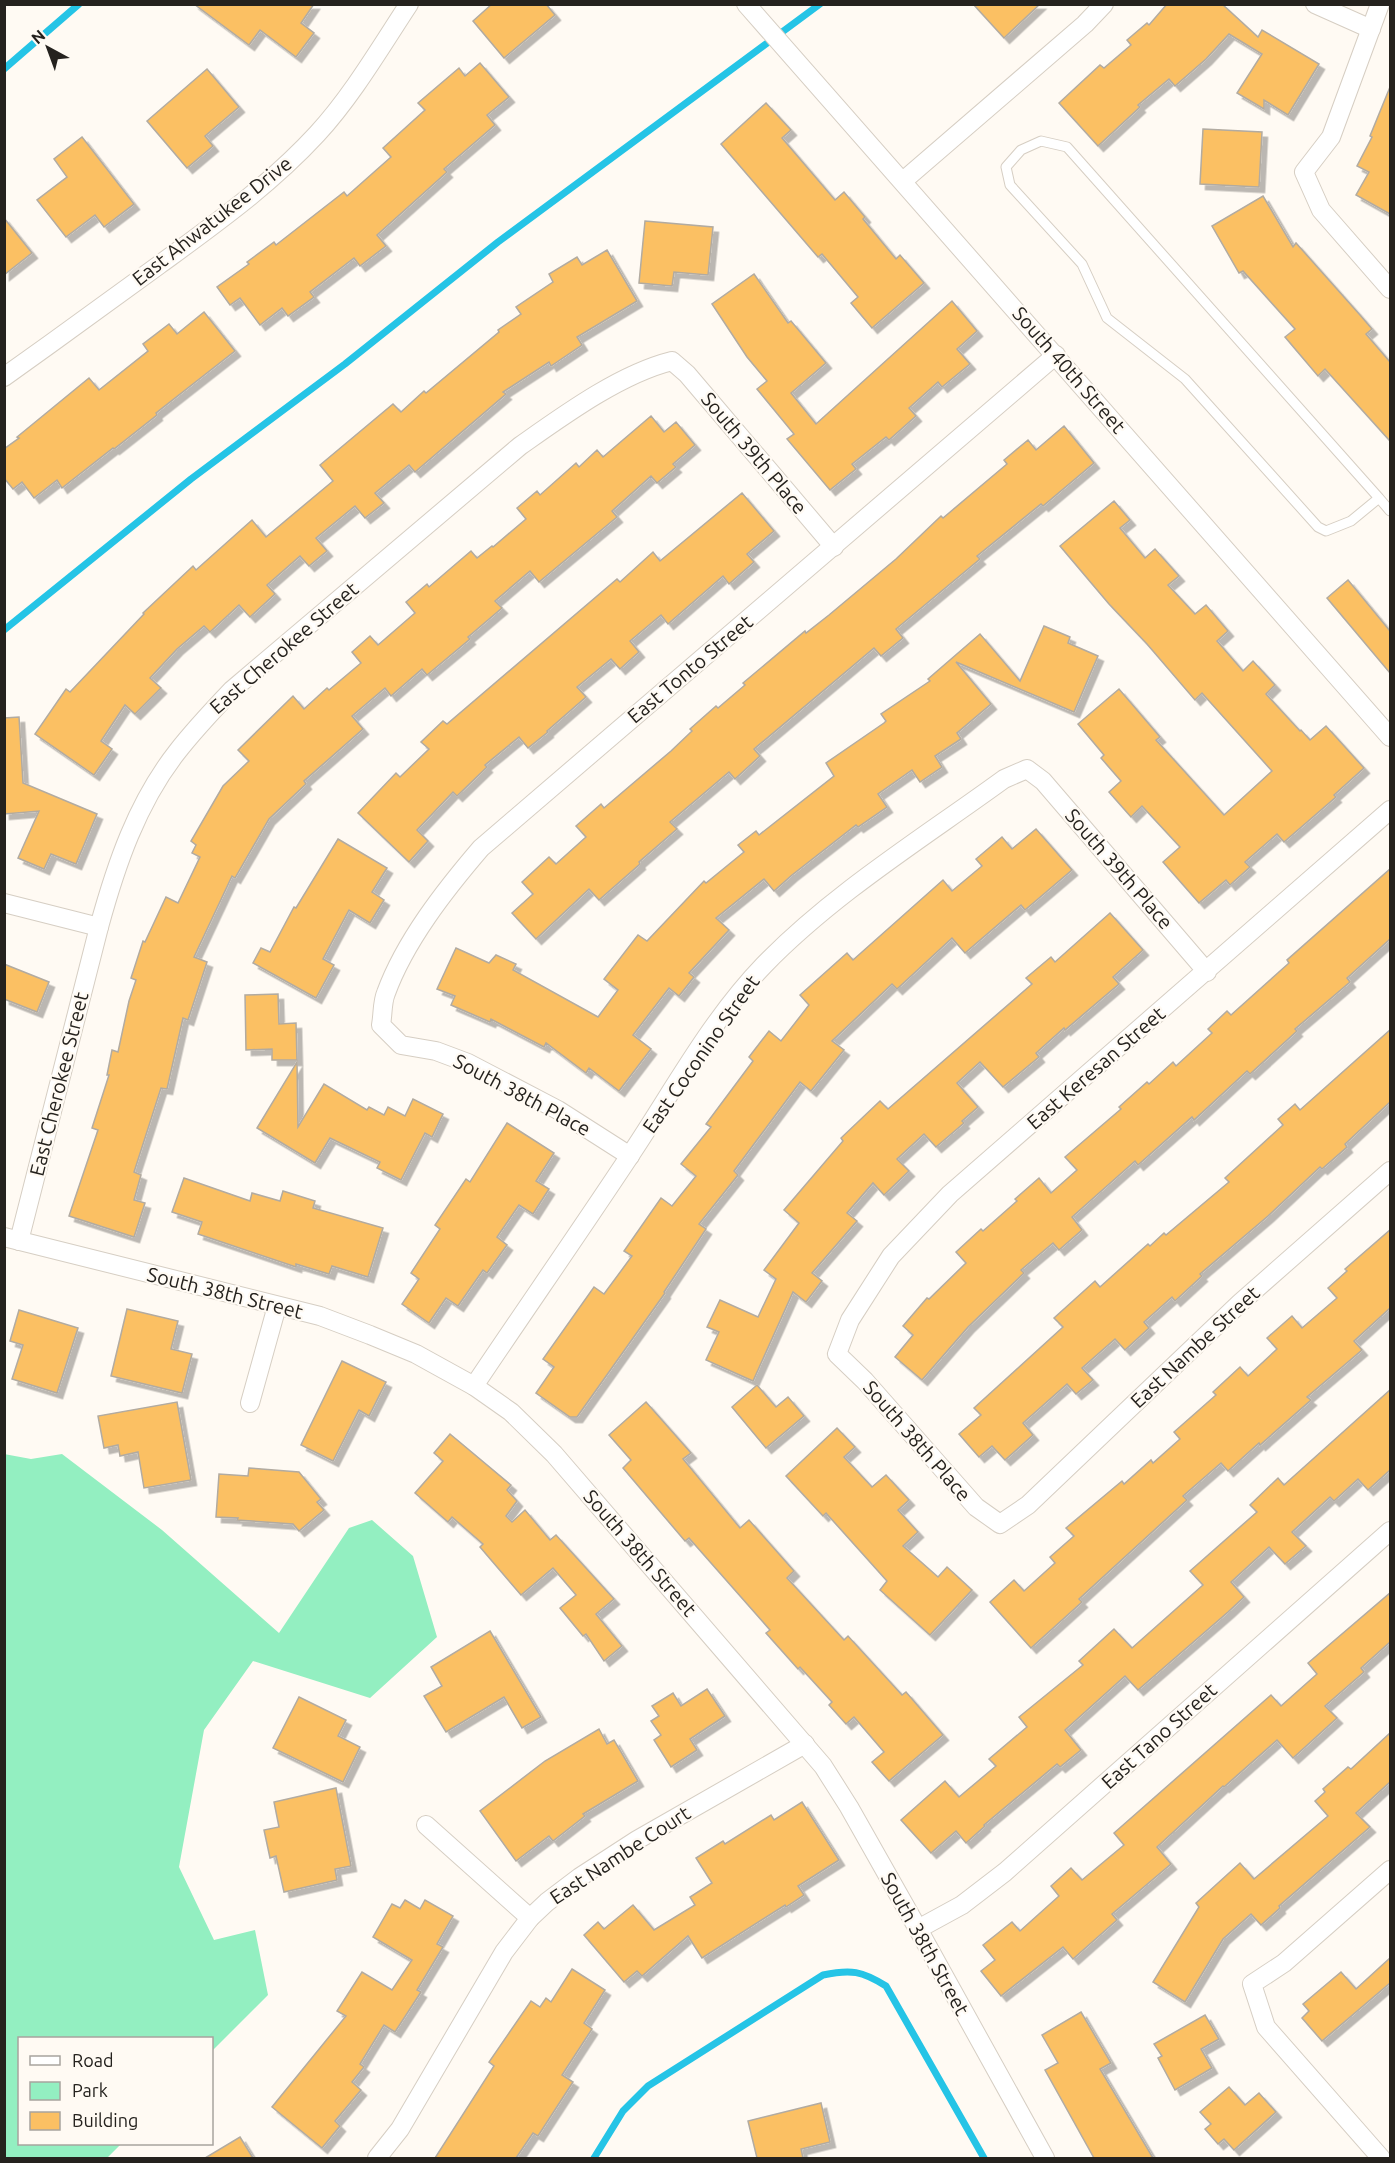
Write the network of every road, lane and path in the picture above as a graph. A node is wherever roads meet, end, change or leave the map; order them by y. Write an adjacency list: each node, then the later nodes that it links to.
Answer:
1 (409, 4): 11 (street, East Ahwatukee Drive)
2 (1104, 4): 7 (street)
3 (1315, 4): 6 (street)
4 (1380, 4): 6 (street)
5 (752, 11): 7 (street, South 40th Street)
6 (1371, 29): 8 (street)
7 (903, 182): 9 (street, South 40th Street)
8 (1390, 289)
9 (1056, 355): 14 (street, East Tonto Street); 15 (street, South 40th Street)
10 (672, 361): 14 (street, South 39th Place); 19 (street, East Cherokee Street)
11 (4, 377)
12 (1379, 498): 12 (lane); 13 (lane)
13 (1390, 511)
14 (834, 547): 21 (street, East Tonto Street)
15 (1390, 737)
16 (1027, 769): 20 (street, South 39th Place); 22 (street, East Coconino Street)
17 (1390, 810): 20 (street, East Keresan Street)
18 (4, 903): 19 (street)
19 (99, 927): 24 (street, East Cherokee Street)
20 (1207, 972): 26 (street, East Keresan Street)
21 (381, 1025): 22 (street, South 38th Place)
22 (630, 1156): 27 (street, East Coconino Street)
23 (1390, 1171): 29 (street, East Nambe Street)
24 (12, 1239): 25 (street, South 38th Street)
25 (277, 1306): 27 (street, South 38th Street); 28 (street)
26 (837, 1354): 29 (street, South 38th Place)
27 (474, 1386): 31 (street, South 38th Street)
28 (250, 1403)
29 (1000, 1524)
30 (1390, 1531): 35 (street, East Tano Street)
31 (805, 1744): 34 (street, East Nambe Court); 35 (street, South 38th Street)
32 (426, 1825): 34 (street)
33 (1390, 1870): 38 (street)
34 (530, 1918): 36 (street, East Nambe Court)
35 (918, 1929): 37 (street, South 38th Street)
36 (377, 2158)
37 (1045, 2158)
38 (1381, 2158)

